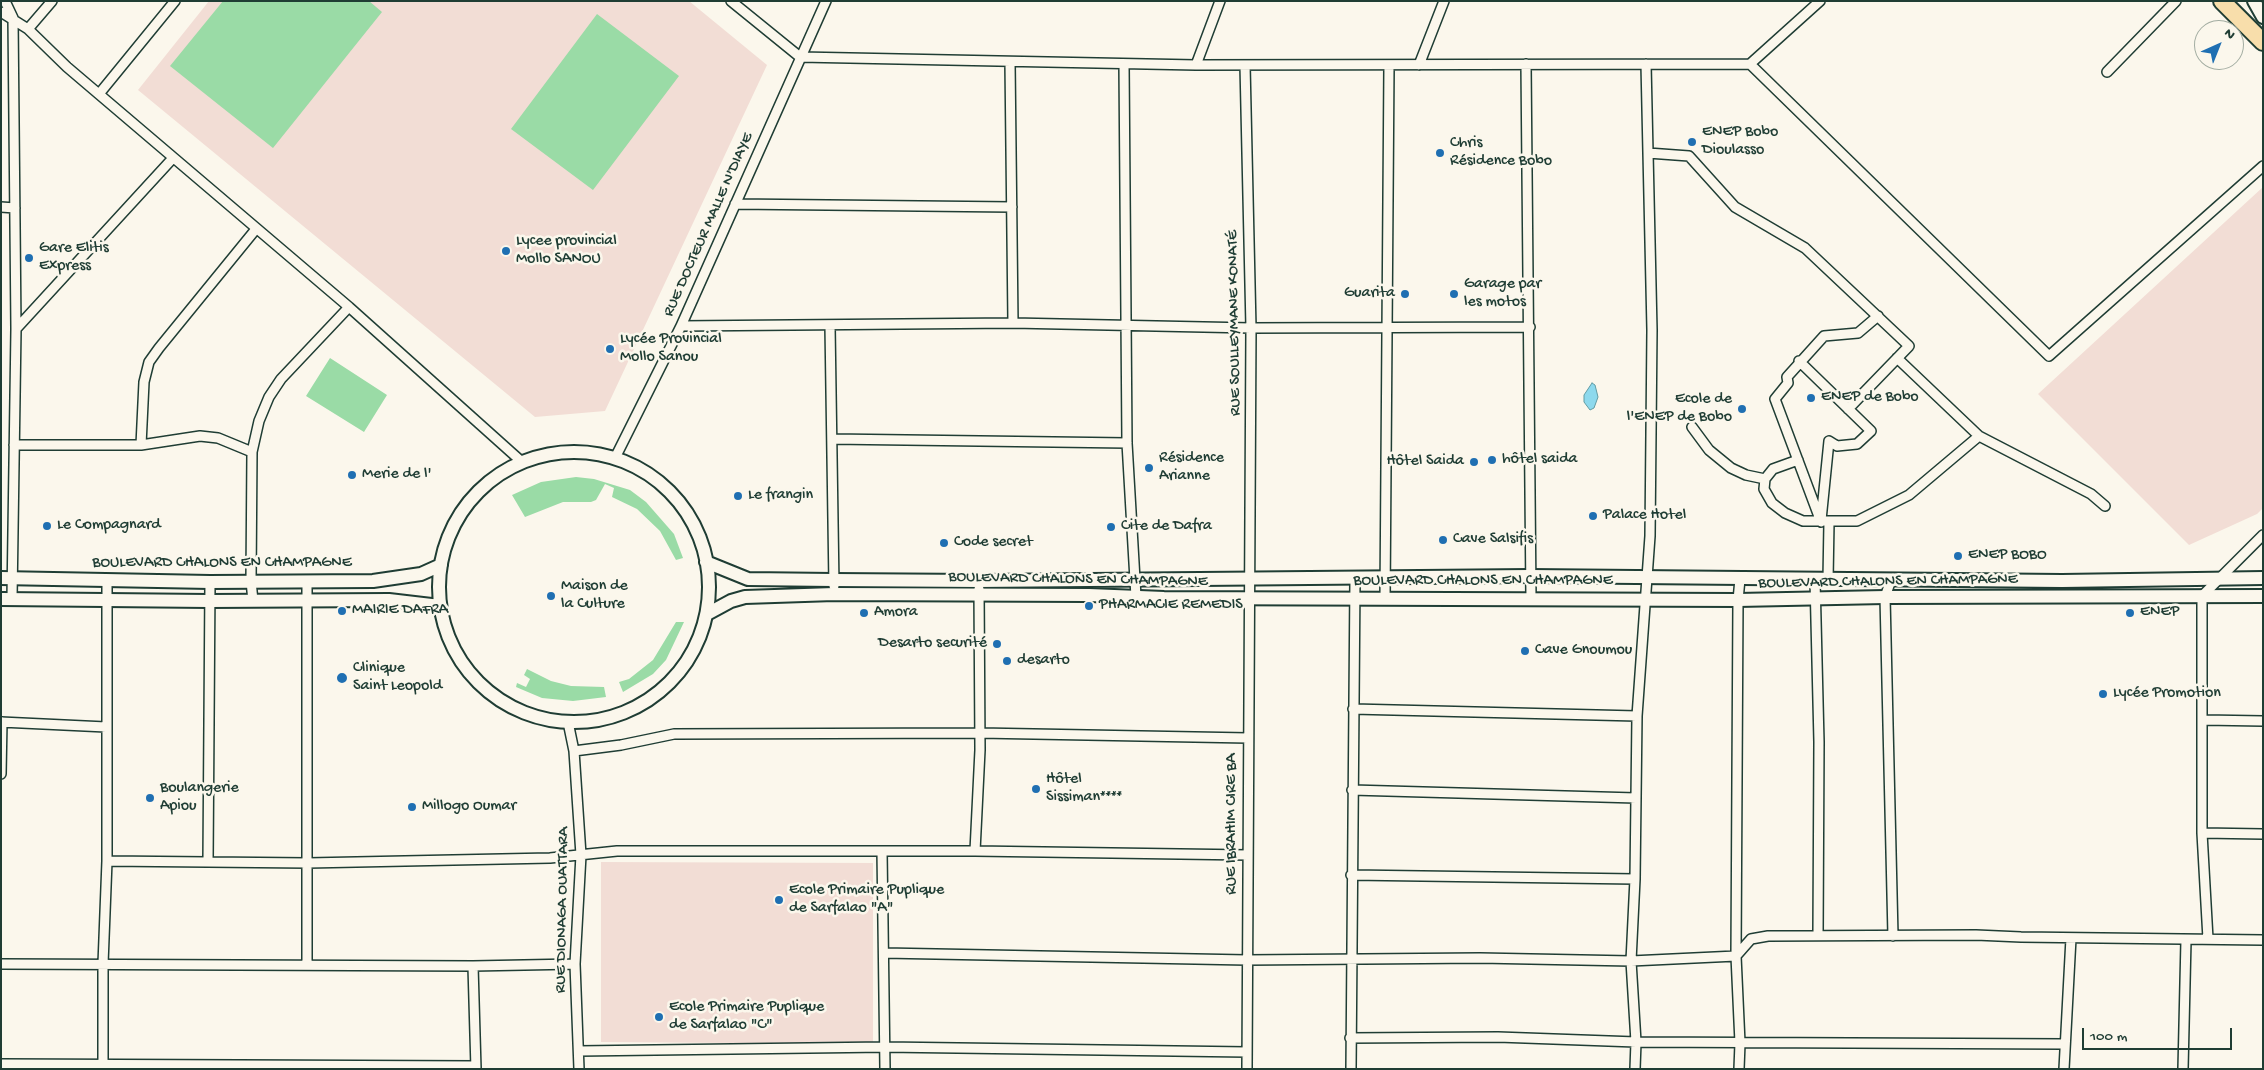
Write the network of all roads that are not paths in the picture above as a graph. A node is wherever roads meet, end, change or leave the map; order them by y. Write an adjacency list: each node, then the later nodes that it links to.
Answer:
1 (5, 1): 13 (street)
2 (52, 1): 15 (street)
3 (175, 1): 28 (street)
4 (731, 1): 17 (street)
5 (826, 1): 17 (street, RUE DOCTEUR MALLE N'DIAYE)
6 (1220, 1): 23 (street)
7 (1444, 1): 26 (street)
8 (1820, 1): 22 (street)
9 (2176, 1): 27 (street)
10 (2222, 1): 16 (highway)
11 (2254, 1): 14 (main road)
12 (1, 12): 13 (street)
13 (13, 18): 15 (street); 35 (street)
14 (2263, 18)
15 (28, 29): 28 (street)
16 (2263, 42)
17 (800, 57): 18 (street); 32 (street, RUE DOCTEUR MALLE N'DIAYE)
18 (1010, 62): 19 (street); 34 (street)
19 (1124, 64): 23 (street); 42 (street)
20 (1526, 64): 21 (street); 26 (street); 43 (street)
21 (1646, 64): 22 (street); 29 (street)
22 (1750, 64): 31 (street)
23 (1196, 65): 24 (street)
24 (1245, 65): 25 (street); 44 (street, RUE SOULLEYMANE KONATÉ)
25 (1389, 65): 26 (street); 46 (street)
26 (1419, 65)
27 (2107, 72)
28 (99, 94): 30 (street)
29 (1648, 153): 38 (street); 73 (street)
30 (173, 158): 36 (street); 45 (street)
31 (2263, 166)
32 (735, 204): 34 (street); 40 (street, RUE DOCTEUR MALLE N'DIAYE)
33 (1, 207): 35 (street)
34 (1012, 207): 39 (street)
35 (15, 208): 45 (street)
36 (256, 229): 37 (street); 55 (street)
37 (349, 307): 56 (street); 59 (street)
38 (1878, 316): 47 (street); 48 (street)
39 (1013, 323): 41 (street); 42 (street)
40 (681, 326): 41 (street); 57 (street, RUE DOCTEUR MALLE N'DIAYE)
41 (830, 326): 52 (street)
42 (1127, 326): 44 (street); 53 (street)
43 (1530, 327): 46 (street); 66 (street)
44 (1252, 328): 46 (street); 76 (street, RUE SOULLEYMANE KONATÉ)
45 (16, 329): 54 (street)
46 (1387, 329): 68 (street)
47 (1897, 358): 49 (street); 51 (street)
48 (1799, 361): 49 (street); 58 (street)
49 (1848, 409): 62 (street)
50 (1692, 427): 60 (street)
51 (1979, 436): 61 (street); 62 (street)
52 (832, 439): 53 (street); 75 (street)
53 (1127, 443): 71 (street)
54 (14, 445): 55 (street); 67 (street)
55 (141, 446): 56 (street)
56 (252, 452): 80 (street)
57 (614, 458): 59 (main road); 64 (main road)
58 (1798, 460): 60 (street); 62 (street)
59 (522, 462): 65 (main road)
60 (1765, 479): 62 (street)
61 (2105, 506)
62 (1825, 522): 77 (street)
63 (2263, 536): 69 (street)
64 (706, 562): 75 (main road, BOULEVARD CHALONS EN CHAMPAGNE); 103 (main road)
65 (441, 565): 81 (main road, BOULEVARD CHALONS EN CHAMPAGNE); 102 (main road)
66 (1530, 576): 68 (main road, BOULEVARD CHALONS EN CHAMPAGNE); 73 (main road, BOULEVARD CHALONS EN CHAMPAGNE); 91 (street)
67 (6, 578): 79 (main road, BOULEVARD CHALONS EN CHAMPAGNE); 93 (street)
68 (1385, 578): 72 (main road, BOULEVARD CHALONS EN CHAMPAGNE); 95 (street)
69 (2221, 578): 70 (main road, BOULEVARD CHALONS EN CHAMPAGNE); 78 (main road, BOULEVARD CHALONS EN CHAMPAGNE); 86 (street)
70 (2263, 578)
71 (1136, 579): 76 (main road, BOULEVARD CHALONS EN CHAMPAGNE); 82 (main road, BOULEVARD CHALONS EN CHAMPAGNE); 88 (street)
72 (1355, 579): 76 (main road, BOULEVARD CHALONS EN CHAMPAGNE); 90 (street)
73 (1648, 579): 74 (main road, BOULEVARD CHALONS EN CHAMPAGNE); 97 (street)
74 (1740, 579): 77 (main road, BOULEVARD CHALONS EN CHAMPAGNE); 98 (street)
75 (833, 580): 82 (main road, BOULEVARD CHALONS EN CHAMPAGNE); 84 (street)
76 (1250, 580): 94 (street, RUE IBRAHIM CIRE BA)
77 (1822, 580): 78 (main road, BOULEVARD CHALONS EN CHAMPAGNE); 92 (street)
78 (1891, 580): 89 (street)
79 (107, 581): 83 (main road, BOULEVARD CHALONS EN CHAMPAGNE); 96 (street)
80 (251, 581): 81 (main road, BOULEVARD CHALONS EN CHAMPAGNE); 83 (main road, BOULEVARD CHALONS EN CHAMPAGNE); 100 (street)
81 (308, 581): 101 (street)
82 (979, 581): 85 (street)
83 (210, 582): 99 (street)
84 (834, 594): 85 (main road, BOULEVARD CHALONS EN CHAMPAGNE); 103 (main road, BOULEVARD CHALONS EN CHAMPAGNE)
85 (979, 595): 88 (main road, BOULEVARD CHALONS EN CHAMPAGNE); 111 (street)
86 (2202, 596): 87 (main road, BOULEVARD CHALONS EN CHAMPAGNE); 89 (main road, BOULEVARD CHALONS EN CHAMPAGNE); 106 (street)
87 (2263, 596)
88 (1136, 597): 94 (main road, BOULEVARD CHALONS EN CHAMPAGNE)
89 (1885, 597): 92 (main road, BOULEVARD CHALONS EN CHAMPAGNE); 129 (street)
90 (1355, 598): 94 (main road, BOULEVARD CHALONS EN CHAMPAGNE); 95 (main road, BOULEVARD CHALONS EN CHAMPAGNE); 104 (street)
91 (1531, 598): 95 (main road, BOULEVARD CHALONS EN CHAMPAGNE); 97 (main road, BOULEVARD CHALONS EN CHAMPAGNE)
92 (1815, 598): 98 (main road, BOULEVARD CHALONS EN CHAMPAGNE); 128 (street)
93 (7, 599): 96 (main road)
94 (1250, 599): 112 (street, RUE IBRAHIM CIRE BA)
95 (1385, 599)
96 (107, 600): 99 (main road); 110 (street)
97 (1645, 600): 98 (main road, BOULEVARD CHALONS EN CHAMPAGNE); 105 (street)
98 (1738, 600): 135 (street)
99 (209, 601): 100 (main road); 124 (street)
100 (253, 601): 101 (main road)
101 (309, 601): 102 (main road); 125 (street)
102 (440, 606): 108 (main road)
103 (706, 614): 108 (main road)
104 (1353, 709): 105 (street); 115 (street)
105 (1637, 716): 116 (street)
106 (2204, 720): 109 (street); 117 (street)
107 (2, 722): 110 (street); 114 (street)
108 (568, 722): 113 (street, RUE DIONAGA OUATTARA)
109 (2263, 722)
110 (106, 727): 123 (street)
111 (980, 733): 112 (street); 113 (street); 120 (street)
112 (1248, 738): 122 (street, RUE IBRAHIM CIRE BA)
113 (574, 751): 121 (street, RUE DIONAGA OUATTARA)
114 (1, 774)
115 (1352, 790): 116 (street); 126 (street)
116 (1636, 798): 127 (street)
117 (2202, 833): 118 (street); 131 (street)
118 (2263, 834)
119 (882, 851): 120 (street); 121 (street); 134 (street)
120 (975, 851): 122 (street)
121 (581, 855): 125 (street); 141 (street, RUE DIONAGA OUATTARA)
122 (1248, 855): 136 (street, RUE IBRAHIM CIRE BA)
123 (107, 861): 124 (street); 140 (street)
124 (208, 862): 125 (street)
125 (308, 863): 142 (street)
126 (1351, 875): 127 (street); 137 (street)
127 (1635, 879): 138 (street)
128 (1818, 935): 129 (street); 135 (street)
129 (1893, 936): 130 (street)
130 (2071, 938): 132 (street); 147 (street)
131 (2208, 939): 132 (street); 133 (street)
132 (2186, 940): 161 (street)
133 (2263, 940)
134 (884, 953): 136 (street); 148 (street)
135 (1736, 956): 138 (street); 146 (street)
136 (1247, 960): 137 (street); 150 (street, RUE IBRAHIM CIRE BA)
137 (1350, 960): 138 (street); 144 (street)
138 (1630, 961): 145 (street)
139 (1, 964): 140 (street)
140 (103, 964): 142 (street); 152 (street)
141 (575, 964): 143 (street); 149 (street, RUE DIONAGA OUATTARA)
142 (307, 965): 143 (street)
143 (473, 966): 153 (street)
144 (1350, 1038): 145 (street); 157 (street)
145 (1636, 1042): 146 (street); 158 (street)
146 (1740, 1043): 147 (street); 159 (street)
147 (2064, 1044): 160 (street)
148 (885, 1047): 149 (street); 150 (street); 155 (street)
149 (579, 1051): 154 (street, RUE DIONAGA OUATTARA)
150 (1247, 1052): 156 (street, RUE IBRAHIM CIRE BA)
151 (1, 1064): 152 (street)
152 (103, 1066): 153 (street)
153 (476, 1068)
154 (579, 1069)
155 (885, 1069)
156 (1247, 1069)
157 (1350, 1069)
158 (1635, 1069)
159 (1739, 1069)
160 (2064, 1069)
161 (2183, 1069)

